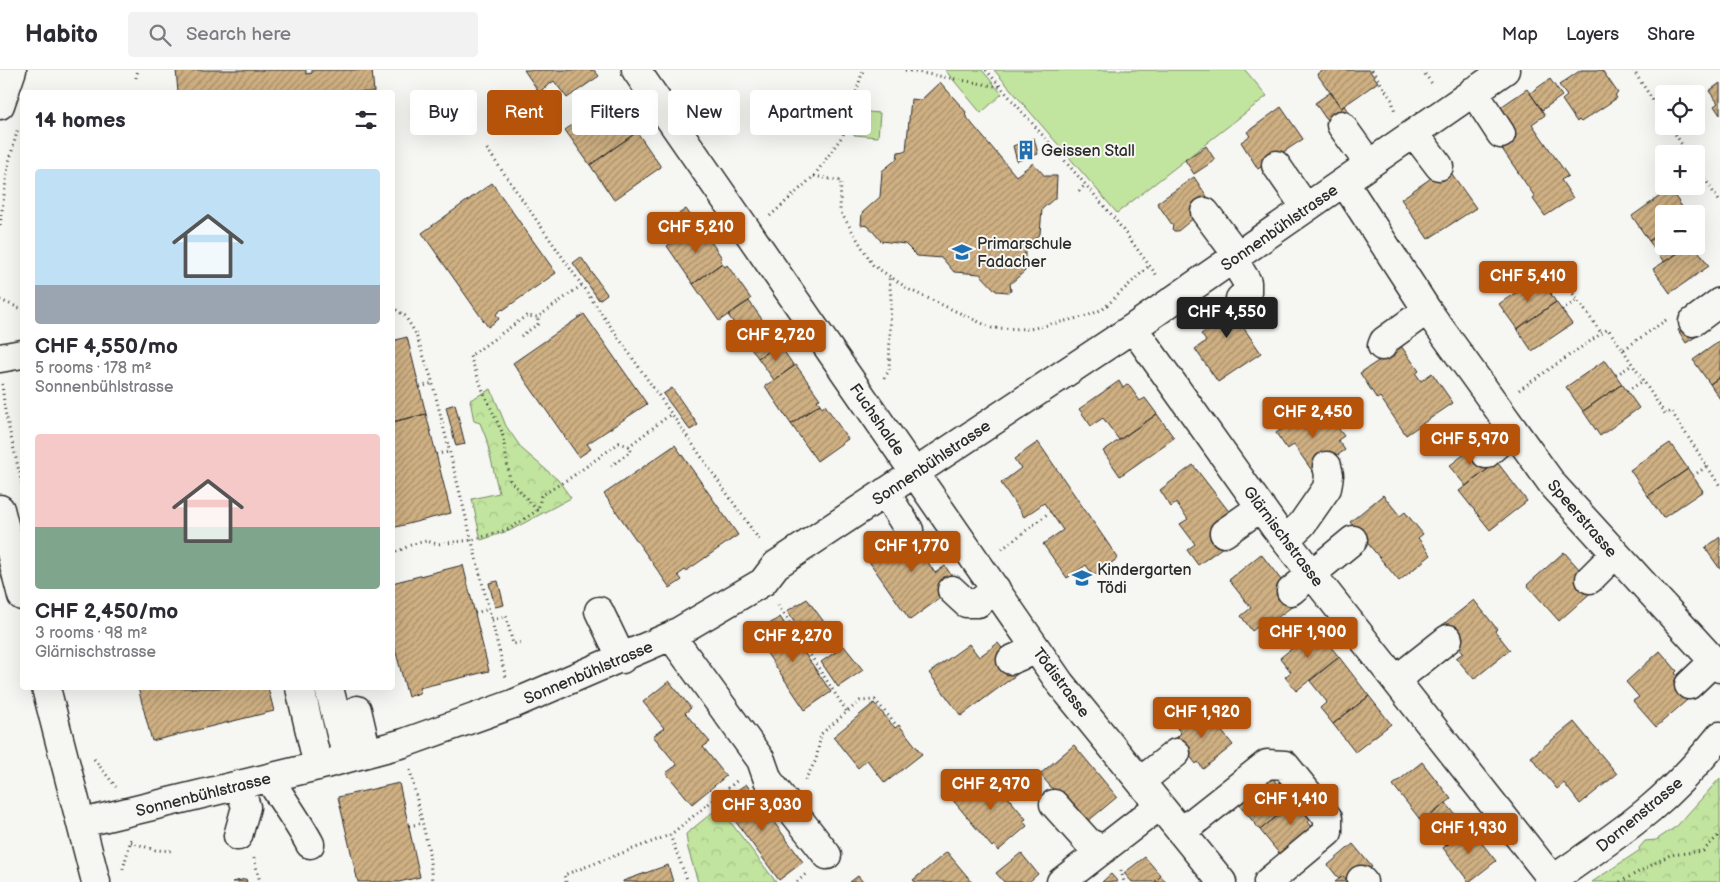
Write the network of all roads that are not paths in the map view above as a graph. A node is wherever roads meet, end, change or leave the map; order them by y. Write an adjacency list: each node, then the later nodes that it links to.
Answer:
1 (12, 70): 5 (street)
2 (636, 70): 27 (street, Fuchshalde)
3 (1505, 70): 4 (street, Sonnenbühlstrasse)
4 (1474, 91): 7 (street, Sonnenbühlstrasse); 8 (street)
5 (10, 112)
6 (1341, 125): 9 (street)
7 (1414, 133): 9 (street, Sonnenbühlstrasse); 11 (street)
8 (1501, 134)
9 (1369, 164): 12 (street, Sonnenbühlstrasse)
10 (1276, 165): 13 (street)
11 (1439, 166)
12 (1344, 182): 13 (street, Sonnenbühlstrasse); 18 (street, Speerstrasse)
13 (1306, 208): 15 (street, Sonnenbühlstrasse)
14 (1205, 212): 15 (street)
15 (1236, 257): 16 (street); 20 (street, Sonnenbühlstrasse)
16 (1240, 299)
17 (1720, 302): 19 (street)
18 (1427, 310): 21 (street); 24 (street, Speerstrasse)
19 (1682, 319)
20 (1133, 328): 27 (street, Sonnenbühlstrasse); 29 (street, Glärnischstrasse)
21 (1382, 346)
22 (20, 355): 23 (street)
23 (0, 368)
24 (1513, 430): 25 (street); 35 (street, Speerstrasse)
25 (1486, 454)
26 (1327, 466): 33 (street)
27 (915, 472): 28 (street, Sonnenbühlstrasse); 39 (street, Tödistrasse)
28 (885, 492): 31 (street); 43 (street, Sonnenbühlstrasse)
29 (1261, 508): 32 (street); 33 (street, Glärnischstrasse)
30 (0, 509): 38 (street)
31 (909, 530)
32 (1224, 533)
33 (1285, 540): 36 (street, Glärnischstrasse)
34 (1354, 540): 36 (street)
35 (1616, 554): 37 (street); 48 (street, Speerstrasse)
36 (1313, 574): 41 (street); 49 (street, Glärnischstrasse)
37 (1590, 578)
38 (20, 588)
39 (996, 589): 40 (street); 45 (street, Tödistrasse)
40 (952, 590)
41 (1291, 591)
42 (598, 611): 46 (street)
43 (671, 636): 46 (street, Sonnenbühlstrasse); 69 (street)
44 (1448, 640): 49 (street)
45 (1036, 649): 47 (street); 60 (street, Tödistrasse)
46 (622, 659): 57 (street, Sonnenbühlstrasse)
47 (1011, 660)
48 (1717, 664): 50 (street)
49 (1396, 680): 70 (street, Glärnischstrasse)
50 (1689, 684)
51 (47, 690): 64 (street)
52 (300, 690): 58 (street)
53 (330, 690): 57 (street)
54 (356, 710): 57 (street)
55 (1720, 736): 70 (street, Dornenstrasse)
56 (1176, 753): 60 (street)
57 (357, 755): 58 (street, Sonnenbühlstrasse)
58 (318, 766): 59 (street, Sonnenbühlstrasse)
59 (269, 778): 61 (street, Sonnenbühlstrasse); 67 (street)
60 (1140, 781): 63 (street, Tödistrasse)
61 (239, 785): 64 (street, Sonnenbühlstrasse); 66 (street)
62 (1054, 804): 68 (street)
63 (1159, 806): 65 (street, Tödistrasse); 68 (street)
64 (82, 823): 71 (street)
65 (1181, 832): 73 (street, Tödistrasse); 74 (street)
66 (245, 844)
67 (310, 844)
68 (1104, 849): 72 (street)
69 (827, 855)
70 (1551, 881)
71 (96, 882)
72 (1061, 882)
73 (1222, 882)
74 (1268, 882)

